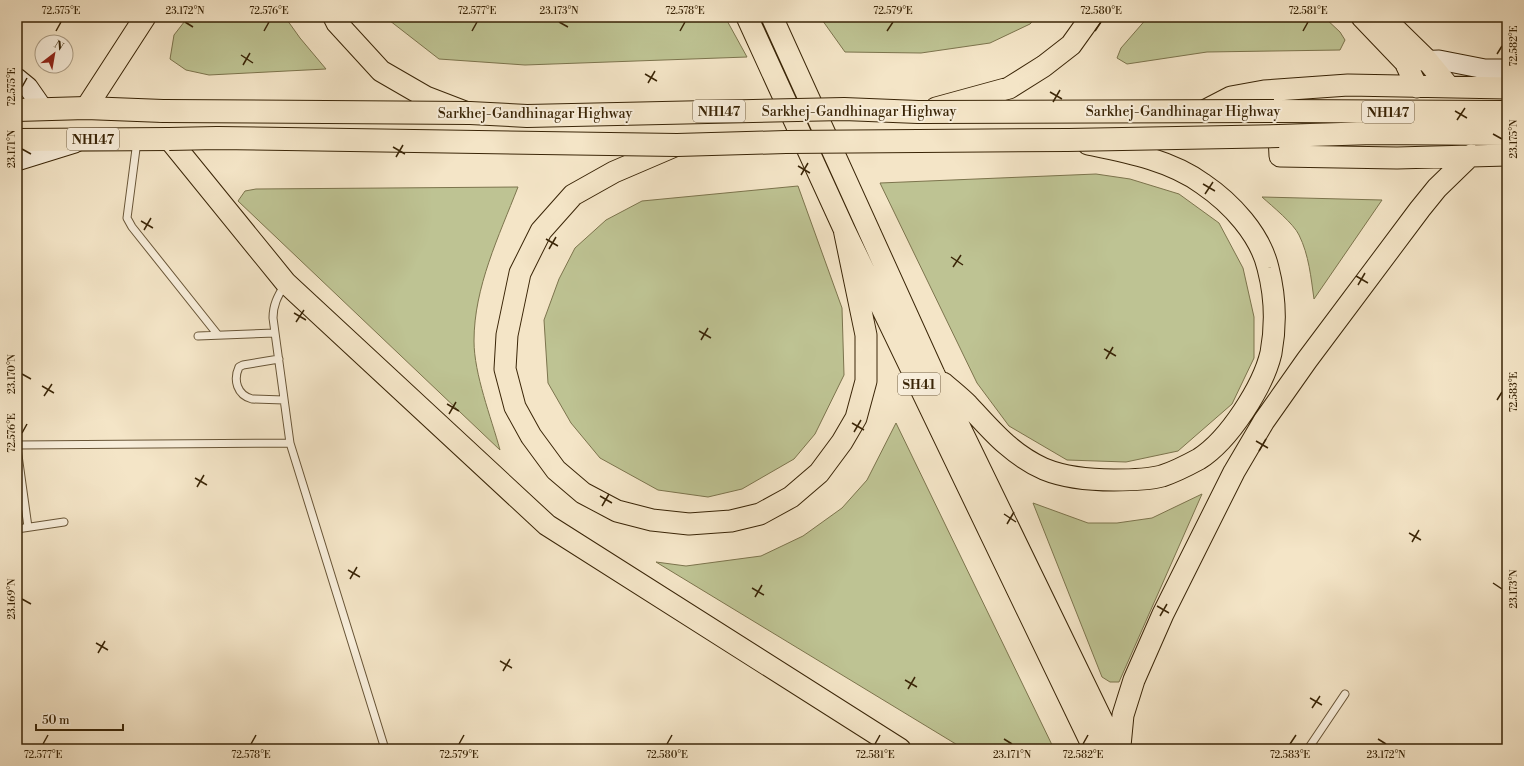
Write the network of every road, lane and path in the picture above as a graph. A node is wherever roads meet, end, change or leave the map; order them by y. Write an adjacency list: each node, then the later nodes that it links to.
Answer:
1 (144, 17): 16 (main road)
2 (334, 17): 22 (main road)
3 (747, 17): 34 (main road, SH41)
4 (1091, 17): 20 (main road)
5 (1362, 17): 9 (main road)
6 (1384, 17): 8 (main road)
7 (776, 23): 40 (main road, SH41)
8 (1427, 61): 9 (street); 10 (street); 13 (main road)
9 (1405, 62): 12 (main road)
10 (1507, 69)
11 (17, 78): 18 (street)
12 (1417, 87): 13 (main road); 19 (main road)
13 (1449, 87): 14 (main road)
14 (1507, 88)
15 (17, 104): 18 (street)
16 (86, 108): 18 (highway, NH147); 22 (highway, Sarkhej-Gandhinagar Highway / NH147, bridge)
17 (17, 110): 18 (highway, NH147)
18 (44, 110)
19 (1204, 111): 20 (highway, Sarkhej-Gandhinagar Highway / NH147, bridge); 21 (highway, Sarkhej-Gandhinagar Highway / NH147, bridge)
20 (918, 112): 22 (highway, Sarkhej-Gandhinagar Highway / NH147, bridge)
21 (1505, 112)
22 (470, 113)
23 (1504, 134): 24 (highway, Sarkhej-Gandhinagar Highway / NH147)
24 (1279, 136): 29 (highway, Sarkhej-Gandhinagar Highway / NH147, bridge); 31 (main road)
25 (137, 139): 26 (highway, NH147); 28 (highway, NH147); 37 (lane)
26 (169, 139): 30 (highway, Sarkhej-Gandhinagar Highway / NH147, bridge); 35 (main road)
27 (17, 140): 28 (highway, NH147)
28 (86, 140): 33 (street)
29 (1068, 140): 30 (highway, Sarkhej-Gandhinagar Highway / NH147, bridge); 40 (main road)
30 (677, 145): 34 (main road)
31 (1471, 155): 32 (main road); 53 (main road)
32 (1507, 155)
33 (17, 161)
34 (844, 229): 51 (main road, SH41)
35 (286, 283): 36 (lane); 50 (main road)
36 (275, 333): 37 (lane); 39 (lane)
37 (218, 335): 38 (lane)
38 (198, 336)
39 (279, 359): 41 (lane); 41 (lane)
40 (934, 374): 52 (main road, SH41)
41 (284, 400): 42 (lane)
42 (290, 443): 43 (lane); 49 (lane)
43 (17, 444)
44 (17, 448): 46 (lane)
45 (64, 522): 46 (lane)
46 (28, 527): 47 (lane)
47 (17, 529)
48 (1345, 694): 54 (lane)
49 (385, 749)
50 (900, 749)
51 (1094, 749)
52 (1116, 749)
53 (1121, 749)
54 (1308, 749)

